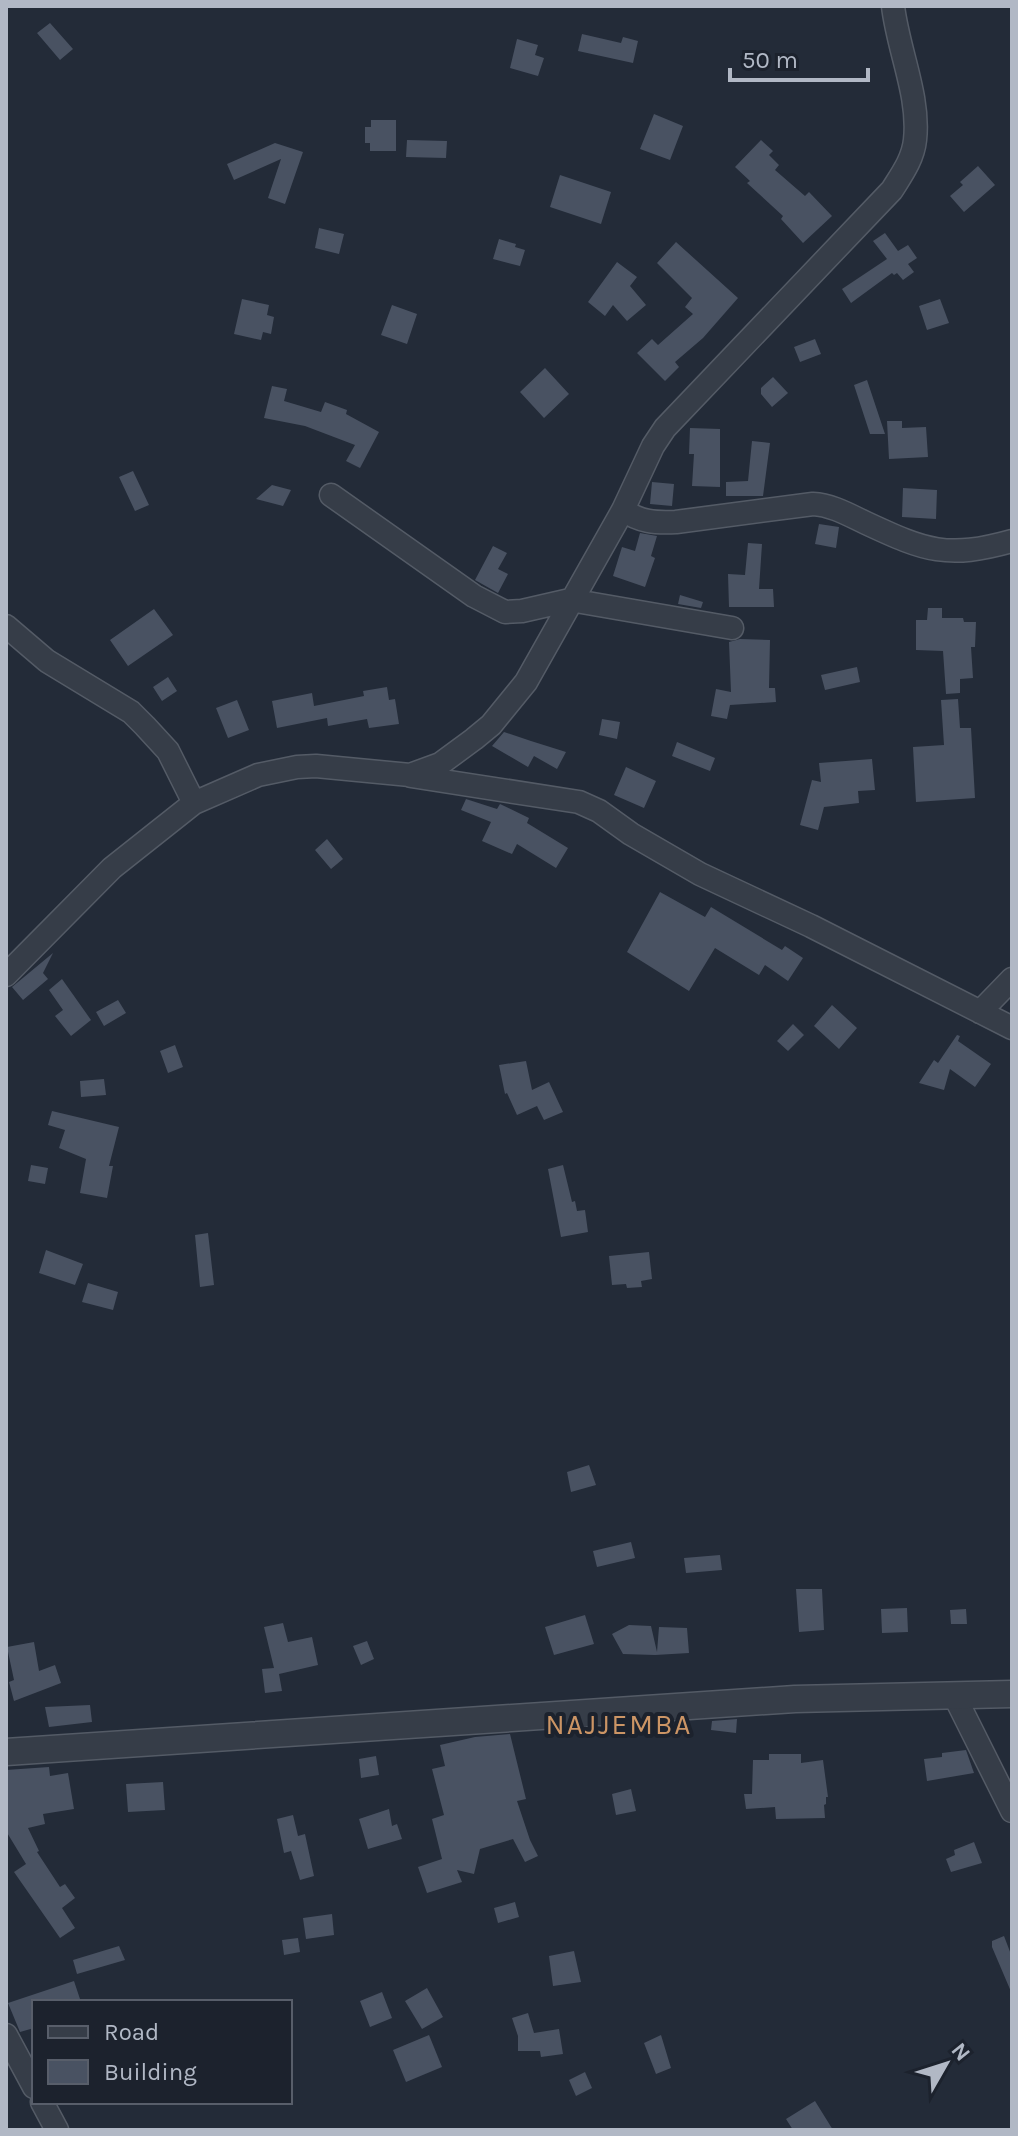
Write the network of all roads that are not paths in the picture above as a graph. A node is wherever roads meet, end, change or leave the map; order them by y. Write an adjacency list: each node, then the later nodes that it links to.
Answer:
1 (893, 6): 3 (street)
2 (331, 495): 5 (street)
3 (623, 510): 4 (street); 5 (street)
4 (1012, 541)
5 (570, 600): 7 (street); 8 (street)
6 (6, 626): 9 (street)
7 (732, 628)
8 (410, 775): 9 (street); 12 (street)
9 (194, 803): 10 (street)
10 (6, 975)
11 (1012, 979): 12 (street)
12 (980, 1012): 13 (street)
13 (1012, 1028)
14 (1012, 1694): 15 (street)
15 (954, 1695): 16 (street); 17 (street)
16 (6, 1752)
17 (1012, 1811)
18 (6, 2035): 19 (street)
19 (32, 2083)
20 (43, 2104): 21 (street)
21 (57, 2130)

